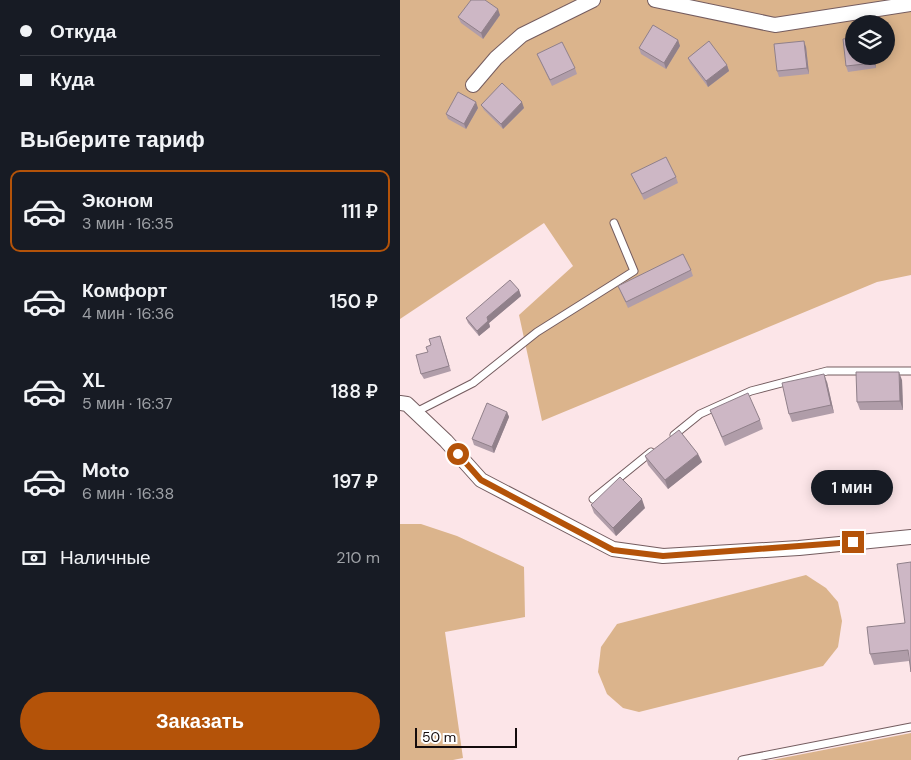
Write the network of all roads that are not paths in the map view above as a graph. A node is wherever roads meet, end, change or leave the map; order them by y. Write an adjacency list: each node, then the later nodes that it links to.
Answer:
1 (594, 0): 4 (street)
2 (655, 0): 3 (street)
3 (911, 4)
4 (473, 86)
5 (614, 223): 8 (lane)
6 (911, 371): 9 (lane)
7 (400, 403): 8 (street)
8 (416, 412): 12 (street)
9 (669, 438)
10 (662, 444): 11 (lane)
11 (593, 499)
12 (911, 537)
13 (911, 727): 14 (lane)
14 (742, 760)

